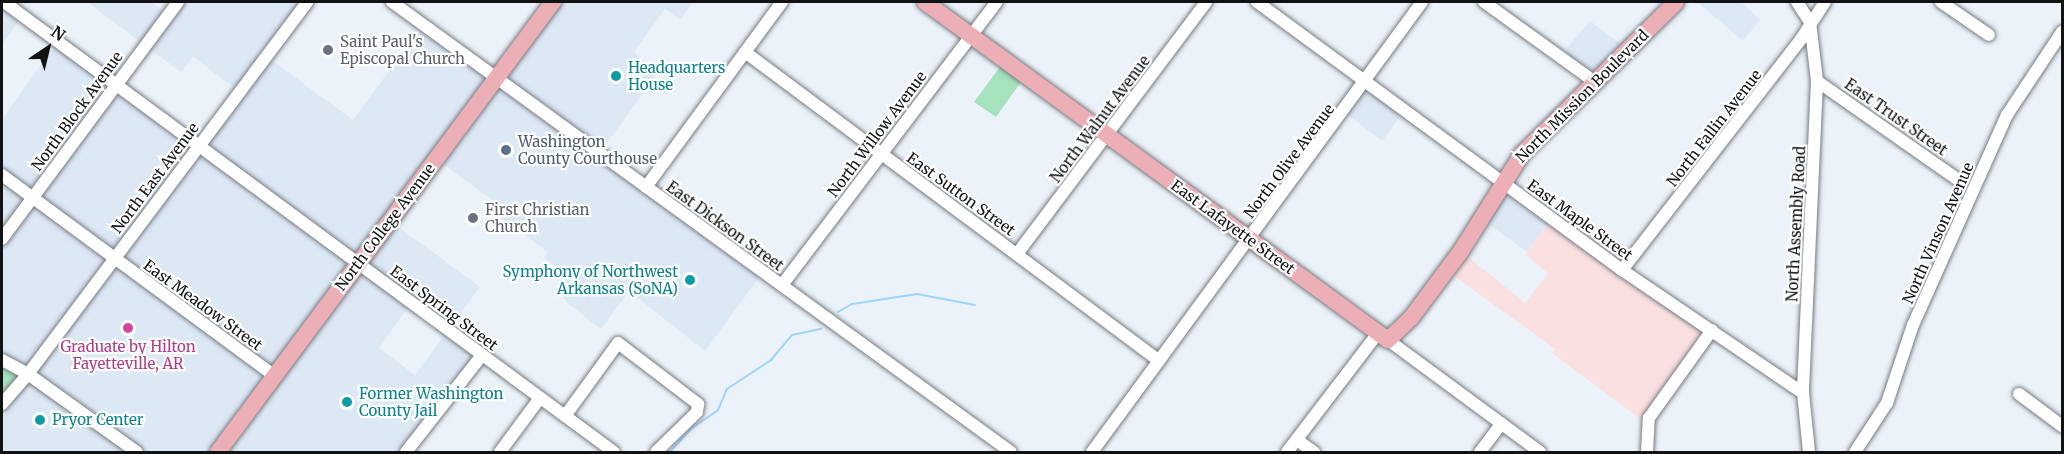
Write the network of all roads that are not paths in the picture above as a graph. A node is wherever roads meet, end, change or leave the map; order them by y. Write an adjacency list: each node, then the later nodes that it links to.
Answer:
1 (4, 2): 26 (street, East Spring Street)
2 (178, 2): 26 (street, North Block Avenue)
3 (308, 2): 28 (street, North East Avenue)
4 (392, 2): 22 (street, East Dickson Street)
5 (552, 2): 22 (main road, North College Avenue)
6 (782, 2): 21 (street)
7 (925, 2): 19 (main road, East Lafayette Street)
8 (997, 2): 19 (street, North Willow Avenue)
9 (1206, 2): 27 (street, North Walnut Avenue)
10 (1257, 2): 23 (street, East Maple Street)
11 (1422, 2): 23 (street, North Olive Avenue)
12 (1484, 2): 25 (street)
13 (1676, 2): 25 (main road, North Mission Boulevard)
14 (1797, 2): 17 (street, North Assembly Road)
15 (1825, 2): 17 (street, North Fallin Avenue)
16 (1941, 2): 20 (street)
17 (1810, 22): 24 (street, North Assembly Road); 40 (street, North Fallin Avenue)
18 (2062, 32): 71 (street, North Vinson Avenue)
19 (972, 35): 27 (main road, East Lafayette Street); 29 (street, North Willow Avenue)
20 (1989, 35)
21 (745, 52): 29 (street, East Sutton Street); 33 (street)
22 (496, 79): 33 (street, East Dickson Street); 39 (main road, North College Avenue)
23 (1364, 81): 32 (street, East Maple Street); 36 (street, North Olive Avenue)
24 (1817, 81): 31 (street, East Trust Street); 49 (street, North Assembly Road)
25 (1595, 82): 32 (main road, North Mission Boulevard)
26 (116, 84): 28 (street, East Spring Street); 34 (street, North Block Avenue)
27 (1107, 134): 36 (main road, East Lafayette Street); 37 (street, North Walnut Avenue)
28 (198, 145): 38 (street, North East Avenue); 39 (street, East Spring Street)
29 (880, 154): 37 (street, East Sutton Street); 41 (street, North Willow Avenue)
30 (2, 175): 34 (street, East Meadow Street)
31 (1957, 179)
32 (1503, 182): 40 (street, East Maple Street); 43 (main road, North Mission Boulevard)
33 (646, 187): 41 (street, East Dickson Street)
34 (32, 198): 35 (street, North Block Avenue); 38 (street, East Meadow Street)
35 (2, 239)
36 (1249, 239): 43 (main road, East Lafayette Street); 46 (street, North Olive Avenue)
37 (1017, 254): 46 (street, East Sutton Street)
38 (114, 258): 47 (street, North East Avenue); 48 (street, East Meadow Street)
39 (357, 262): 44 (street, East Spring Street); 48 (main road, North College Avenue)
40 (1622, 270): 42 (street, East Maple Street)
41 (782, 285): 63 (street, East Dickson Street)
42 (1712, 330): 49 (street, East Maple Street); 69 (street)
43 (1383, 337): 54 (street, East Lafayette Street); 56 (street)
44 (482, 356): 51 (street, East Spring Street); 59 (street)
45 (2, 360): 47 (street)
46 (1158, 360): 64 (street, North Olive Avenue)
47 (28, 374): 52 (street, North East Avenue); 57 (street)
48 (275, 376): 58 (main road, North College Avenue)
49 (1803, 393): 70 (street, North Assembly Road)
50 (2019, 394): 55 (street)
51 (540, 398): 53 (street, East Spring Street); 60 (street)
52 (2, 404)
53 (565, 417): 61 (street, East Spring Street); 62 (street)
54 (1502, 423): 67 (street); 68 (street, East Lafayette Street)
55 (2062, 426)
56 (1297, 440): 65 (street); 66 (street)
57 (137, 453)
58 (219, 453)
59 (405, 453)
60 (500, 453)
61 (614, 453)
62 (656, 453)
63 (1011, 453)
64 (1092, 453)
65 (1287, 453)
66 (1314, 453)
67 (1480, 453)
68 (1540, 453)
69 (1647, 453)
70 (1809, 453)
71 (1856, 453)

